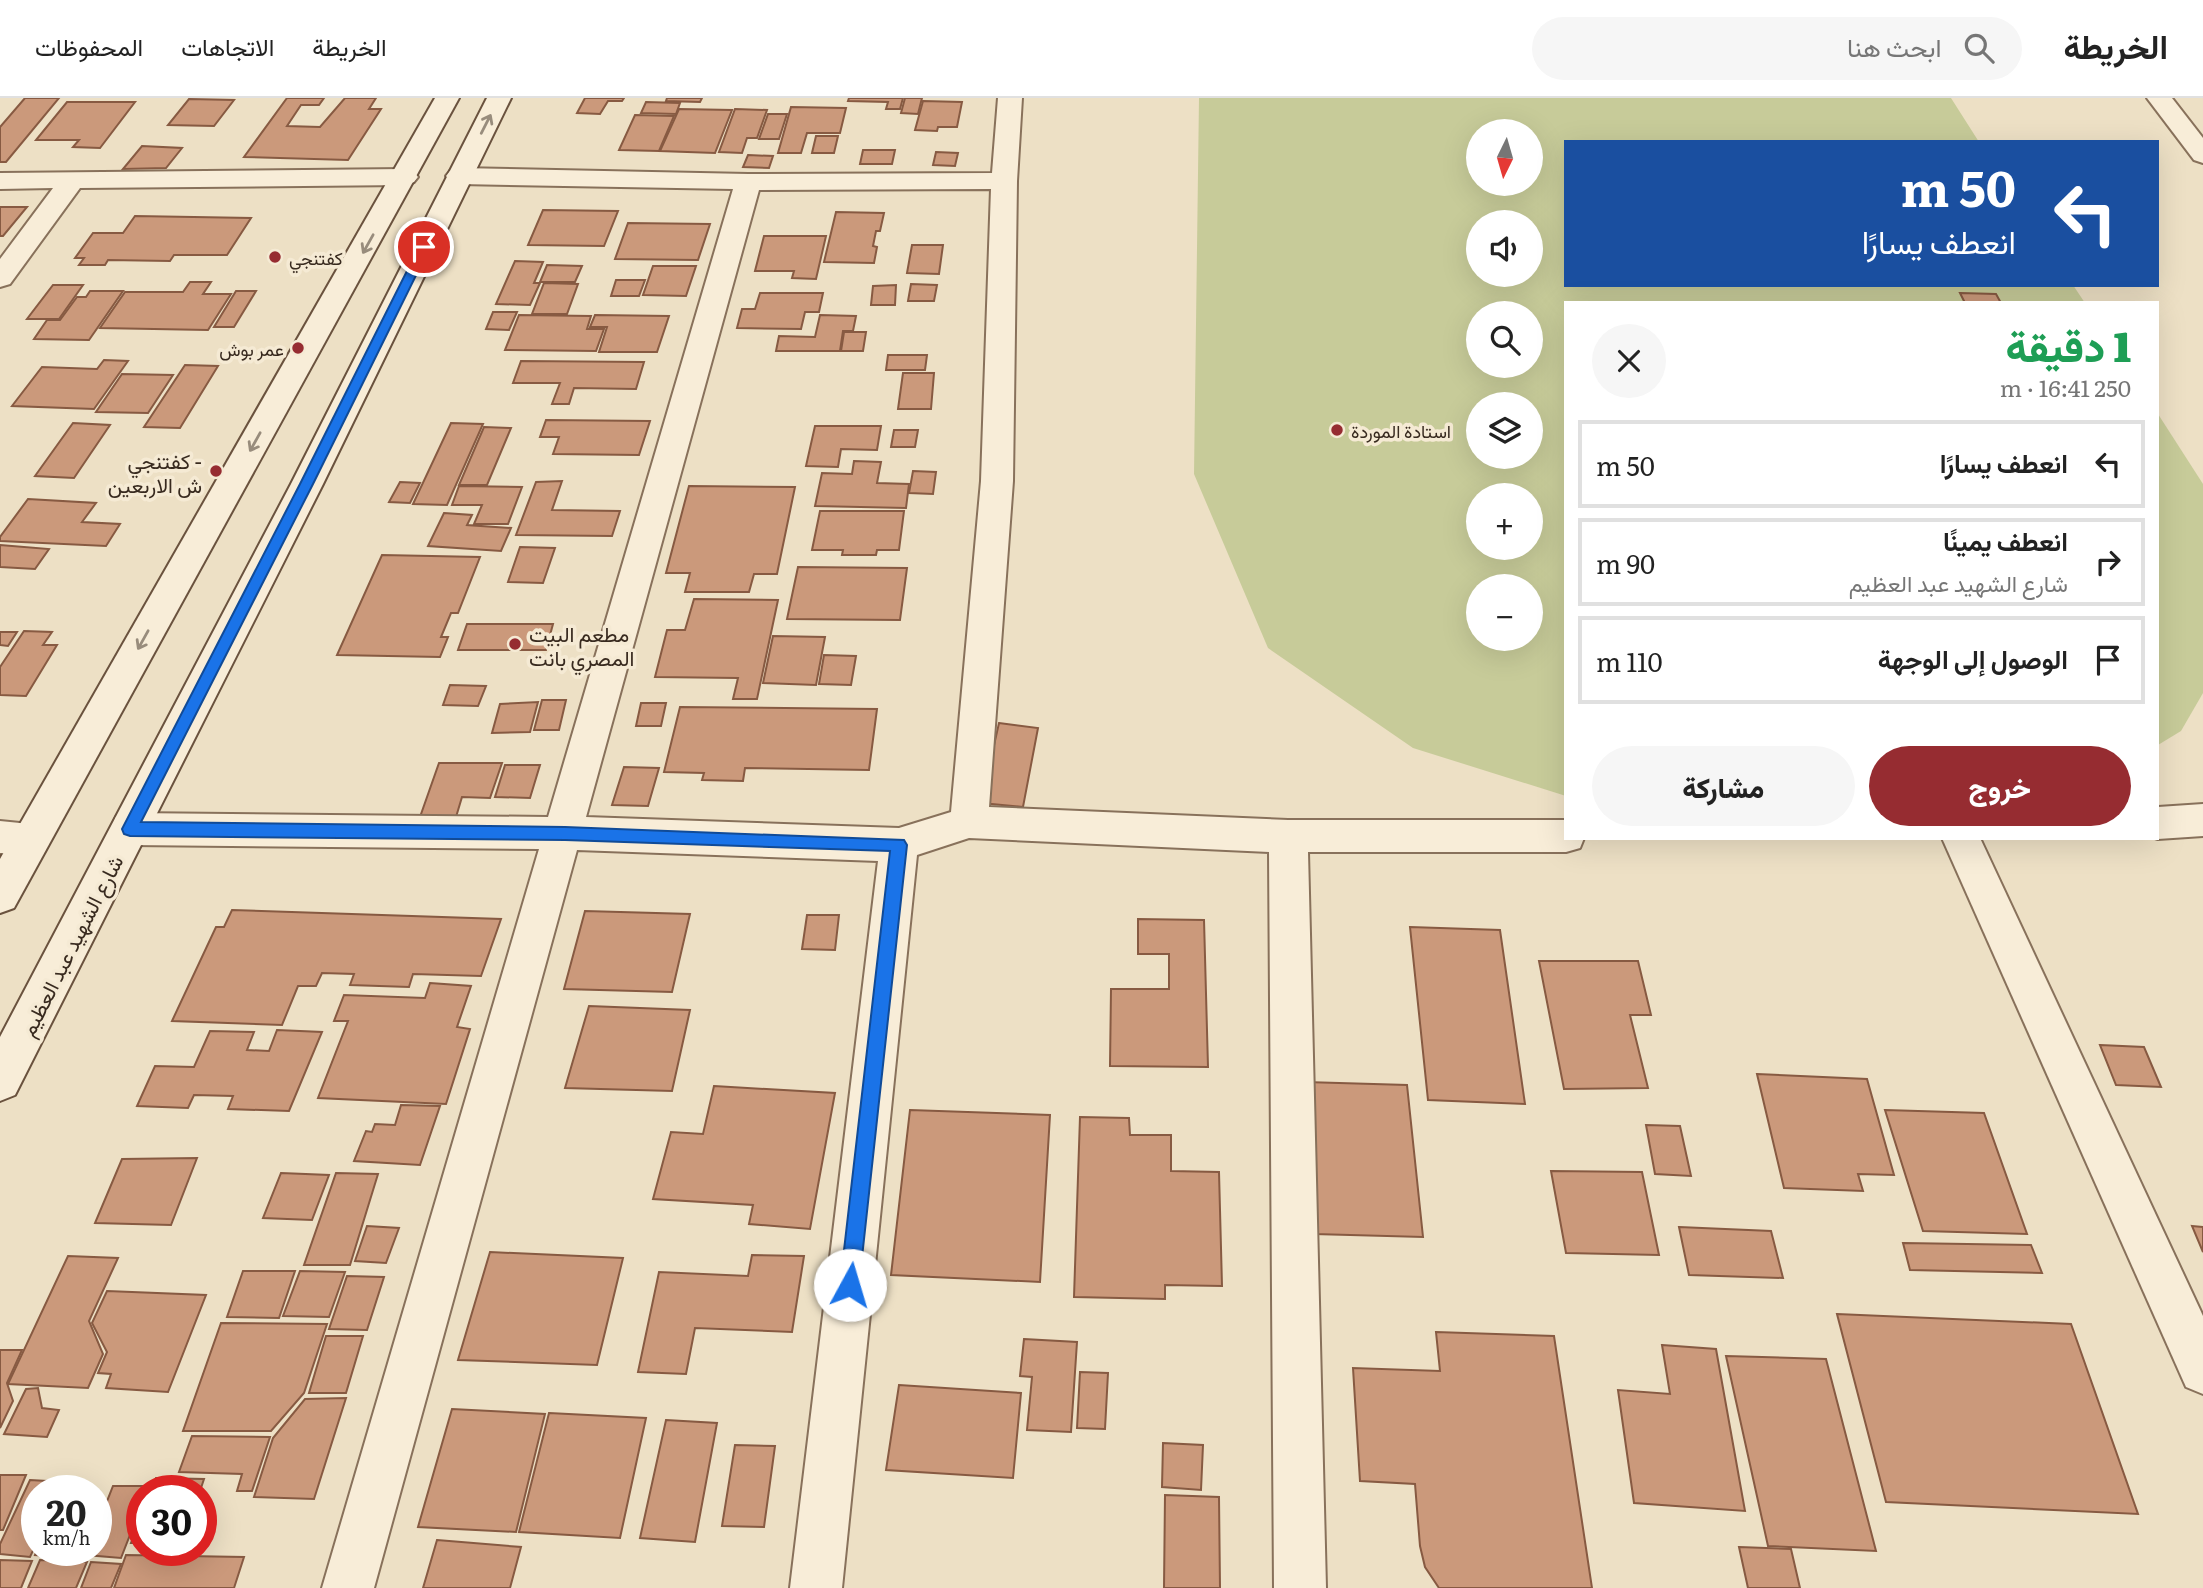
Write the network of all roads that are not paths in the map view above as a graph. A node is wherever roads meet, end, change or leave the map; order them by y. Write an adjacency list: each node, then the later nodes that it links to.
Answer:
1 (447, 98): 7 (street)
2 (499, 98): 6 (street, شارع الشهيد عبد العظيم, one-way to 2)
3 (1010, 98): 9 (street)
4 (2159, 98): 5 (street)
5 (2203, 155)
6 (459, 176): 11 (street); 16 (street, شارع الشهيد عبد العظيم)
7 (405, 177): 10 (street); 20 (street, one-way to 20)
8 (0, 181): 10 (street)
9 (1004, 181): 11 (street); 14 (street)
10 (71, 182): 12 (street)
11 (748, 182): 17 (street)
12 (0, 278)
13 (2203, 820): 15 (street)
14 (969, 822): 18 (street); 22 (street)
15 (2159, 823)
16 (130, 829): 17 (street); 24 (street, شارع الشهيد عبد العظيم)
17 (565, 833): 22 (street); 26 (street)
18 (1288, 836): 19 (street); 28 (street)
19 (1564, 836)
20 (15, 838): 23 (street)
21 (1962, 840): 25 (street)
22 (899, 845): 27 (street)
23 (0, 896)
24 (0, 1080)
25 (2203, 1370)
26 (348, 1588)
27 (816, 1588)
28 (1300, 1588)

